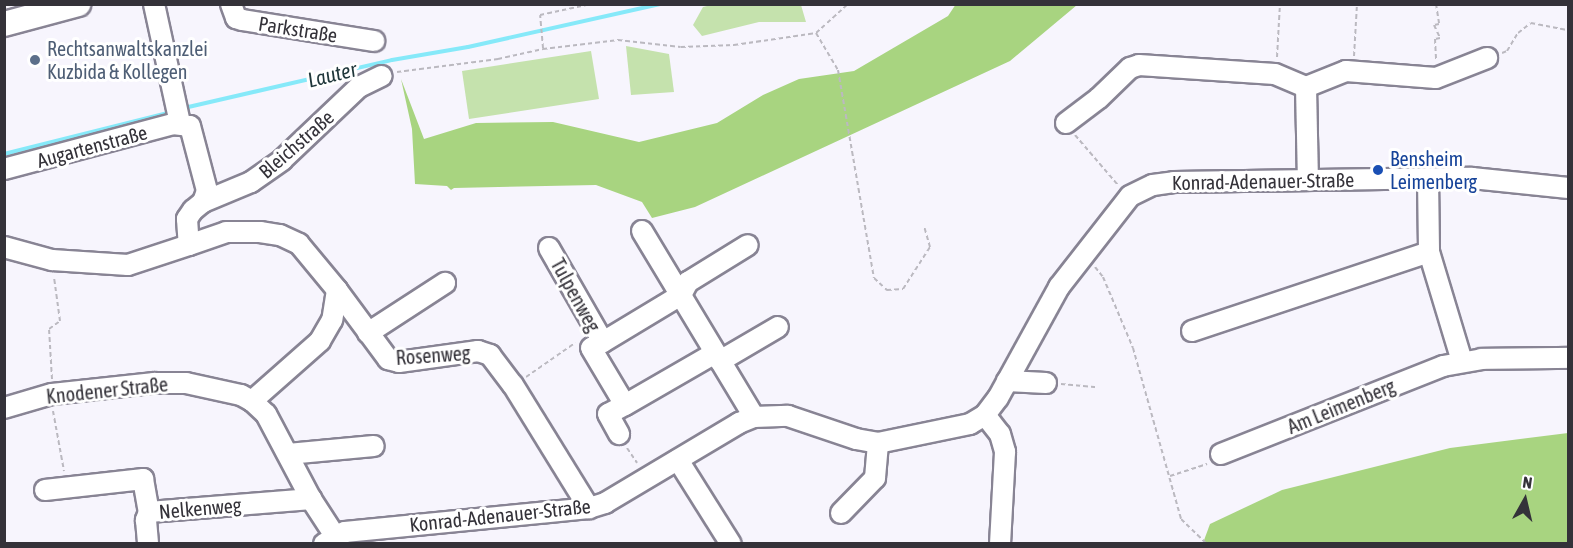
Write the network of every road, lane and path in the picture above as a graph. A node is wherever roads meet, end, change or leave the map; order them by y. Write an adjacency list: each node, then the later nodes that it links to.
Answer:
1 (78, 4): 9 (main road)
2 (154, 4): 20 (street)
3 (231, 4): 12 (street, Parkstraße)
4 (591, 4): 13 (path)
5 (848, 4): 11 (path)
6 (1280, 4): 16 (path)
7 (1357, 4): 15 (path)
8 (1436, 4): 18 (path)
9 (4, 24)
10 (1569, 30): 14 (path)
11 (816, 33): 13 (path); 28 (path)
12 (374, 41)
13 (543, 49): 17 (path)
14 (1487, 58): 18 (street)
15 (1353, 71): 18 (street); 19 (street)
16 (1275, 74): 19 (street); 21 (street)
17 (382, 76): 27 (street, Bleichstraße)
18 (1436, 78)
19 (1306, 87): 24 (street)
20 (178, 115): 22 (street, Augartenstraße); 27 (street)
21 (1066, 123): 26 (path)
22 (4, 169)
23 (1428, 178): 24 (street, Konrad-Adenauer-Straße); 25 (street, Konrad-Adenauer-Straße); 34 (street)
24 (1308, 180): 26 (street, Konrad-Adenauer-Straße)
25 (1569, 188)
26 (1130, 196): 35 (street, Konrad-Adenauer-Straße)
27 (203, 202): 30 (street)
28 (924, 226)
29 (642, 231): 39 (street)
30 (194, 243): 36 (street, Rosenweg); 38 (street, Rosenweg)
31 (748, 245): 39 (street, Tulpenweg)
32 (4, 247): 36 (street, Rosenweg)
33 (549, 248): 43 (street, Tulpenweg)
34 (1429, 252): 41 (street); 46 (street)
35 (1084, 253): 47 (street, Konrad-Adenauer-Straße); 63 (path)
36 (52, 260): 51 (path)
37 (445, 283): 42 (street)
38 (337, 290): 42 (street, Rosenweg); 52 (street)
39 (681, 295): 43 (street, Tulpenweg); 44 (street)
40 (778, 327): 44 (street)
41 (1192, 332)
42 (368, 333): 49 (street, Rosenweg)
43 (597, 345): 49 (path); 53 (street, Tulpenweg)
44 (717, 357): 53 (street); 56 (street)
45 (1569, 358): 46 (street, Am Leimenberg)
46 (1462, 361): 61 (street, Am Leimenberg)
47 (1007, 381): 48 (street); 55 (street, Konrad-Adenauer-Straße)
48 (1046, 383): 50 (path)
49 (513, 385): 68 (street, Rosenweg)
50 (1097, 387)
51 (52, 399): 52 (street, Knodener Straße); 54 (street, Knodener Straße); 65 (path)
52 (252, 401): 60 (street, Knodener Straße)
53 (625, 405): 57 (street)
54 (4, 408)
55 (985, 415): 58 (street, Konrad-Adenauer-Straße); 74 (street)
56 (754, 417): 58 (street, Konrad-Adenauer-Straße); 62 (street, Konrad-Adenauer-Straße)
57 (619, 434): 64 (path)
58 (878, 443): 70 (street)
59 (374, 446): 60 (street)
60 (288, 454): 67 (street, Knodener Straße)
61 (1221, 454): 63 (path)
62 (678, 460): 64 (street, Konrad-Adenauer-Straße); 73 (street)
63 (1170, 476): 75 (path)
64 (646, 479): 68 (street, Konrad-Adenauer-Straße)
65 (66, 485): 66 (street, Nelkenweg); 69 (street, Nelkenweg)
66 (45, 489)
67 (311, 499): 69 (street, Nelkenweg); 71 (street, Knodener Straße)
68 (589, 507): 71 (street, Konrad-Adenauer-Straße)
69 (149, 512): 72 (street)
70 (841, 513)
71 (329, 540)
72 (148, 543)
73 (731, 543)
74 (1000, 543)
75 (1207, 543)

